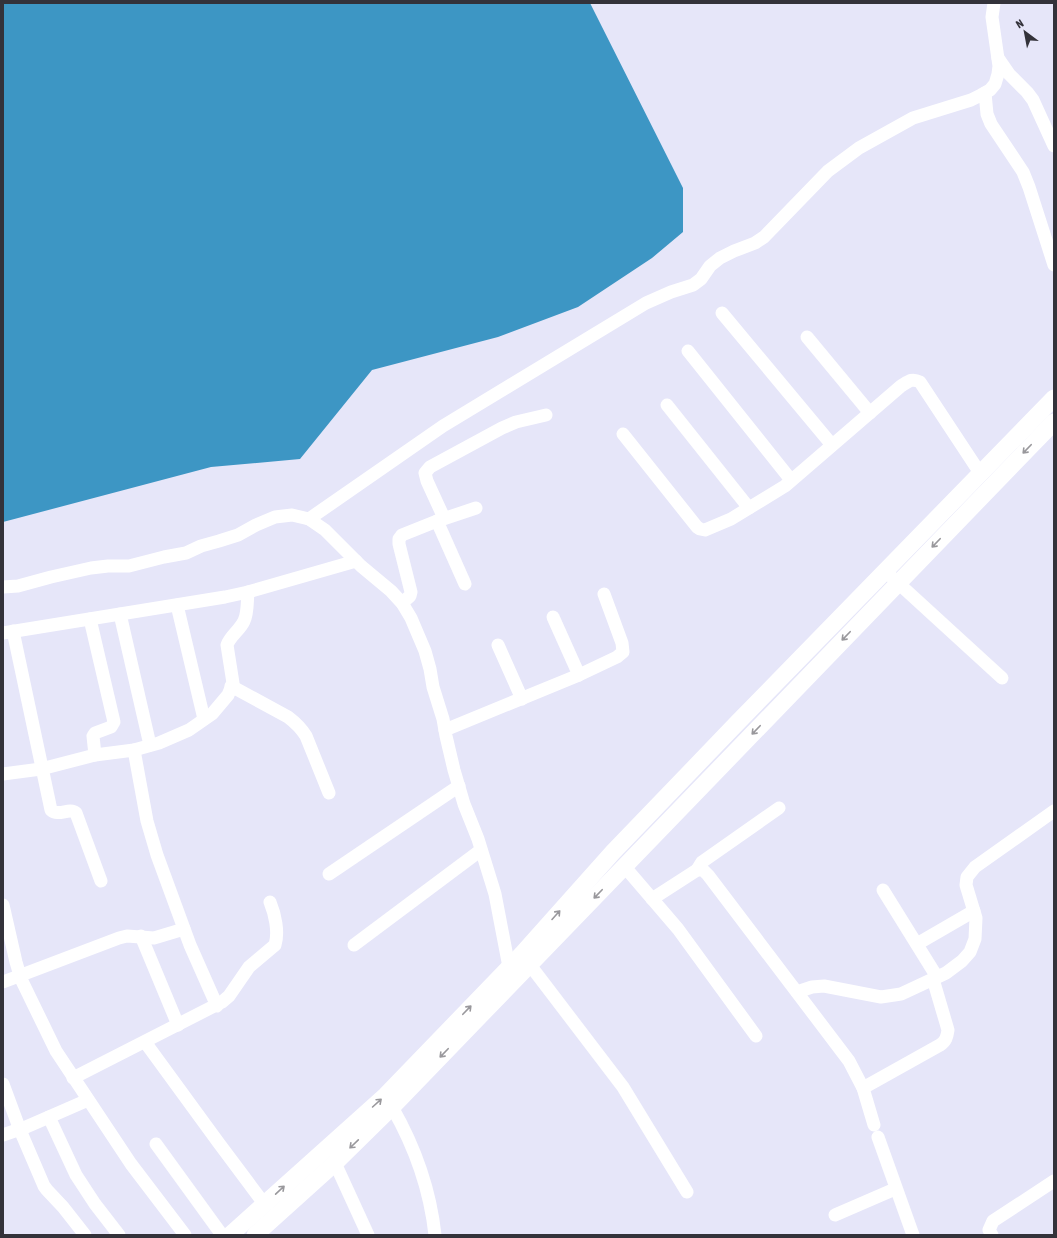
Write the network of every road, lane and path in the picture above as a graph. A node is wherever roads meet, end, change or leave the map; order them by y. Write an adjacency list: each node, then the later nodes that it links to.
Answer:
1 (994, 3): 2 (street)
2 (998, 58): 3 (street); 4 (street)
3 (985, 93): 5 (street); 20 (street)
4 (1054, 146)
5 (1054, 265)
6 (722, 314): 15 (street)
7 (807, 337): 11 (street)
8 (688, 351): 17 (street)
9 (1054, 398): 16 (main road)
10 (667, 405): 19 (street)
11 (870, 413): 15 (street); 16 (street)
12 (546, 415): 21 (street)
13 (1054, 422): 23 (main road, one-way to 23)
14 (623, 434): 19 (street)
15 (832, 445): 17 (street)
16 (980, 473): 23 (main road)
17 (791, 480): 19 (street)
18 (476, 508): 21 (street)
19 (749, 508)
20 (309, 519): 22 (street); 25 (street)
21 (441, 520): 24 (street); 28 (street)
22 (356, 561): 26 (street); 28 (street)
23 (892, 577): 36 (street); 51 (main road, one-way to 51); 65 (main road, one-way to 23)
24 (465, 584)
25 (3, 587)
26 (248, 592): 29 (street); 37 (street)
27 (604, 594): 35 (street)
28 (402, 603): 40 (street)
29 (177, 605): 30 (street); 39 (street)
30 (120, 614): 32 (street); 41 (street)
31 (553, 617): 35 (street)
32 (90, 619): 33 (street); 43 (street)
33 (8, 632): 44 (street)
34 (498, 645): 38 (street)
35 (579, 675): 38 (street)
36 (1002, 678)
37 (232, 686): 39 (street); 47 (street)
38 (522, 698): 40 (street)
39 (204, 719): 41 (street)
40 (445, 730): 46 (street)
41 (150, 745): 42 (street)
42 (134, 750): 43 (street); 60 (street)
43 (95, 755): 44 (street)
44 (41, 769): 45 (street); 54 (street)
45 (3, 774)
46 (460, 786): 50 (street); 53 (street)
47 (329, 793)
48 (779, 808): 52 (street)
49 (1054, 811): 59 (street)
50 (481, 850): 63 (street); 65 (street)
51 (624, 866): 56 (street); 64 (main road, one-way to 64)
52 (697, 870): 56 (street); 69 (street)
53 (329, 874)
54 (101, 881)
55 (883, 890): 62 (street)
56 (652, 899): 72 (street)
57 (270, 902): 70 (street)
58 (3, 905): 66 (street)
59 (974, 911): 62 (street); 67 (street)
60 (184, 929): 61 (street); 70 (street)
61 (141, 936): 66 (street); 71 (street)
62 (917, 944): 67 (street)
63 (354, 945)
64 (530, 965): 78 (main road, one-way to 78); 88 (street)
65 (509, 967): 89 (main road, one-way to 65)
66 (20, 975): 68 (street); 74 (street)
67 (935, 978): 69 (street); 76 (street)
68 (3, 982)
69 (797, 992): 76 (street)
70 (217, 1006): 71 (street)
71 (178, 1025): 73 (street)
72 (756, 1036)
73 (145, 1042): 74 (street); 89 (street)
74 (73, 1078): 77 (street)
75 (3, 1084): 81 (street)
76 (863, 1088): 80 (street)
77 (88, 1100): 79 (street); 93 (street)
78 (392, 1107): 85 (main road, one-way to 85); 98 (street)
79 (50, 1117): 81 (street); 92 (street)
80 (874, 1125)
81 (20, 1130): 82 (street); 91 (street)
82 (3, 1135)
83 (878, 1138): 87 (street)
84 (156, 1144): 94 (street)
85 (335, 1163): 96 (main road); 97 (street)
86 (1054, 1181): 100 (street)
87 (895, 1189): 90 (street); 99 (street)
88 (687, 1192)
89 (265, 1204): 95 (main road)
90 (835, 1215)
91 (86, 1235)
92 (119, 1235)
93 (185, 1235)
94 (222, 1235)
95 (230, 1235)
96 (255, 1235)
97 (368, 1235)
98 (435, 1235)
99 (913, 1235)
100 (992, 1235)

